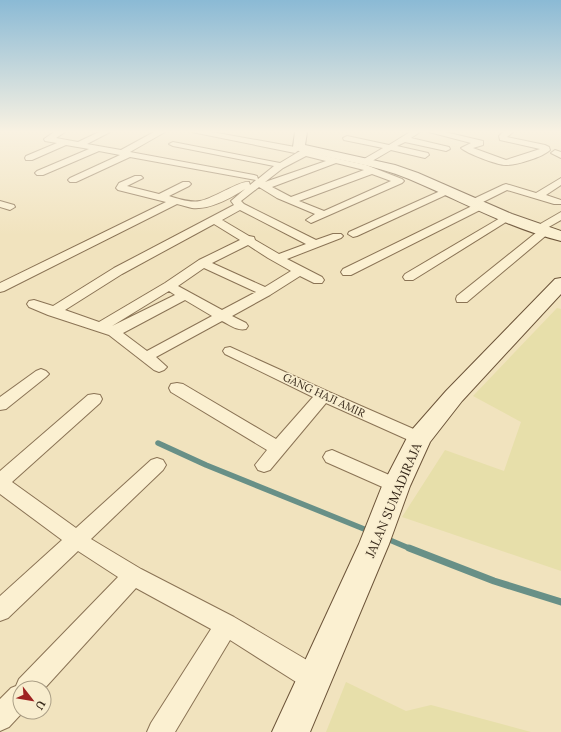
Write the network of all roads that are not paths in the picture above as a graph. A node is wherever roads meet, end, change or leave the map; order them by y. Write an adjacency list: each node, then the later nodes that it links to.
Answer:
1 (56, 166): 8 (street)
2 (101, 166): 10 (street)
3 (185, 166): 12 (street)
4 (274, 166): 12 (street)
5 (280, 166): 12 (street)
6 (316, 166): 12 (street)
7 (370, 166): 14 (street); 17 (street); 22 (street)
8 (40, 173)
9 (138, 178): 16 (street)
10 (73, 180)
11 (561, 182): 15 (street)
12 (260, 183): 17 (street); 18 (street); 21 (street)
13 (186, 184): 16 (street)
14 (447, 191): 20 (street); 28 (street)
15 (538, 196): 19 (street); 20 (street)
16 (159, 198): 18 (street)
17 (292, 200): 22 (street)
18 (175, 201): 41 (street)
19 (558, 202)
20 (477, 204): 24 (street); 36 (street)
21 (240, 206): 25 (street); 32 (street)
22 (323, 214): 26 (street)
23 (561, 215): 27 (street)
24 (508, 217): 27 (street); 37 (street)
25 (215, 220): 31 (street); 46 (street)
26 (311, 220)
27 (542, 230): 30 (street); 44 (street)
28 (353, 234)
29 (337, 236): 32 (street)
30 (561, 236)
31 (245, 242): 33 (street); 34 (street)
32 (315, 244): 33 (street)
33 (279, 258): 35 (street)
34 (203, 263): 40 (street); 42 (street)
35 (299, 270): 38 (street); 42 (street)
36 (347, 272)
37 (409, 277)
38 (318, 280)
39 (561, 283): 59 (street, JALAN SUMADIRAJA)
40 (170, 286): 43 (street); 49 (street)
41 (0, 288)
42 (266, 292): 47 (street)
43 (184, 295): 47 (street); 50 (street)
44 (462, 300)
45 (34, 304): 46 (street)
46 (53, 312): 49 (street)
47 (223, 316): 48 (street); 52 (street)
48 (241, 326)
49 (100, 327): 50 (street)
50 (114, 332): 52 (street)
51 (230, 351): 56 (street, GANG HAJI AMIR)
52 (146, 357): 53 (street)
53 (159, 368)
54 (41, 374): 58 (street)
55 (177, 388): 60 (street)
56 (323, 396): 59 (street, GANG HAJI AMIR); 60 (street)
57 (94, 399): 64 (street)
58 (0, 405)
59 (418, 438): 65 (street, JALAN SUMADIRAJA)
60 (279, 448): 63 (street)
61 (332, 457): 65 (street)
62 (157, 465): 66 (street)
63 (264, 465)
64 (0, 482): 66 (street)
65 (396, 486): 70 (street, JALAN SUMADIRAJA)
66 (77, 540): 67 (street); 68 (street)
67 (133, 576): 69 (street); 71 (street)
68 (0, 611)
69 (226, 625): 70 (street); 74 (street)
70 (313, 678): 75 (street, JALAN SUMADIRAJA)
71 (36, 680)
72 (12, 705): 73 (street)
73 (0, 718)
74 (160, 732)
75 (291, 732)

